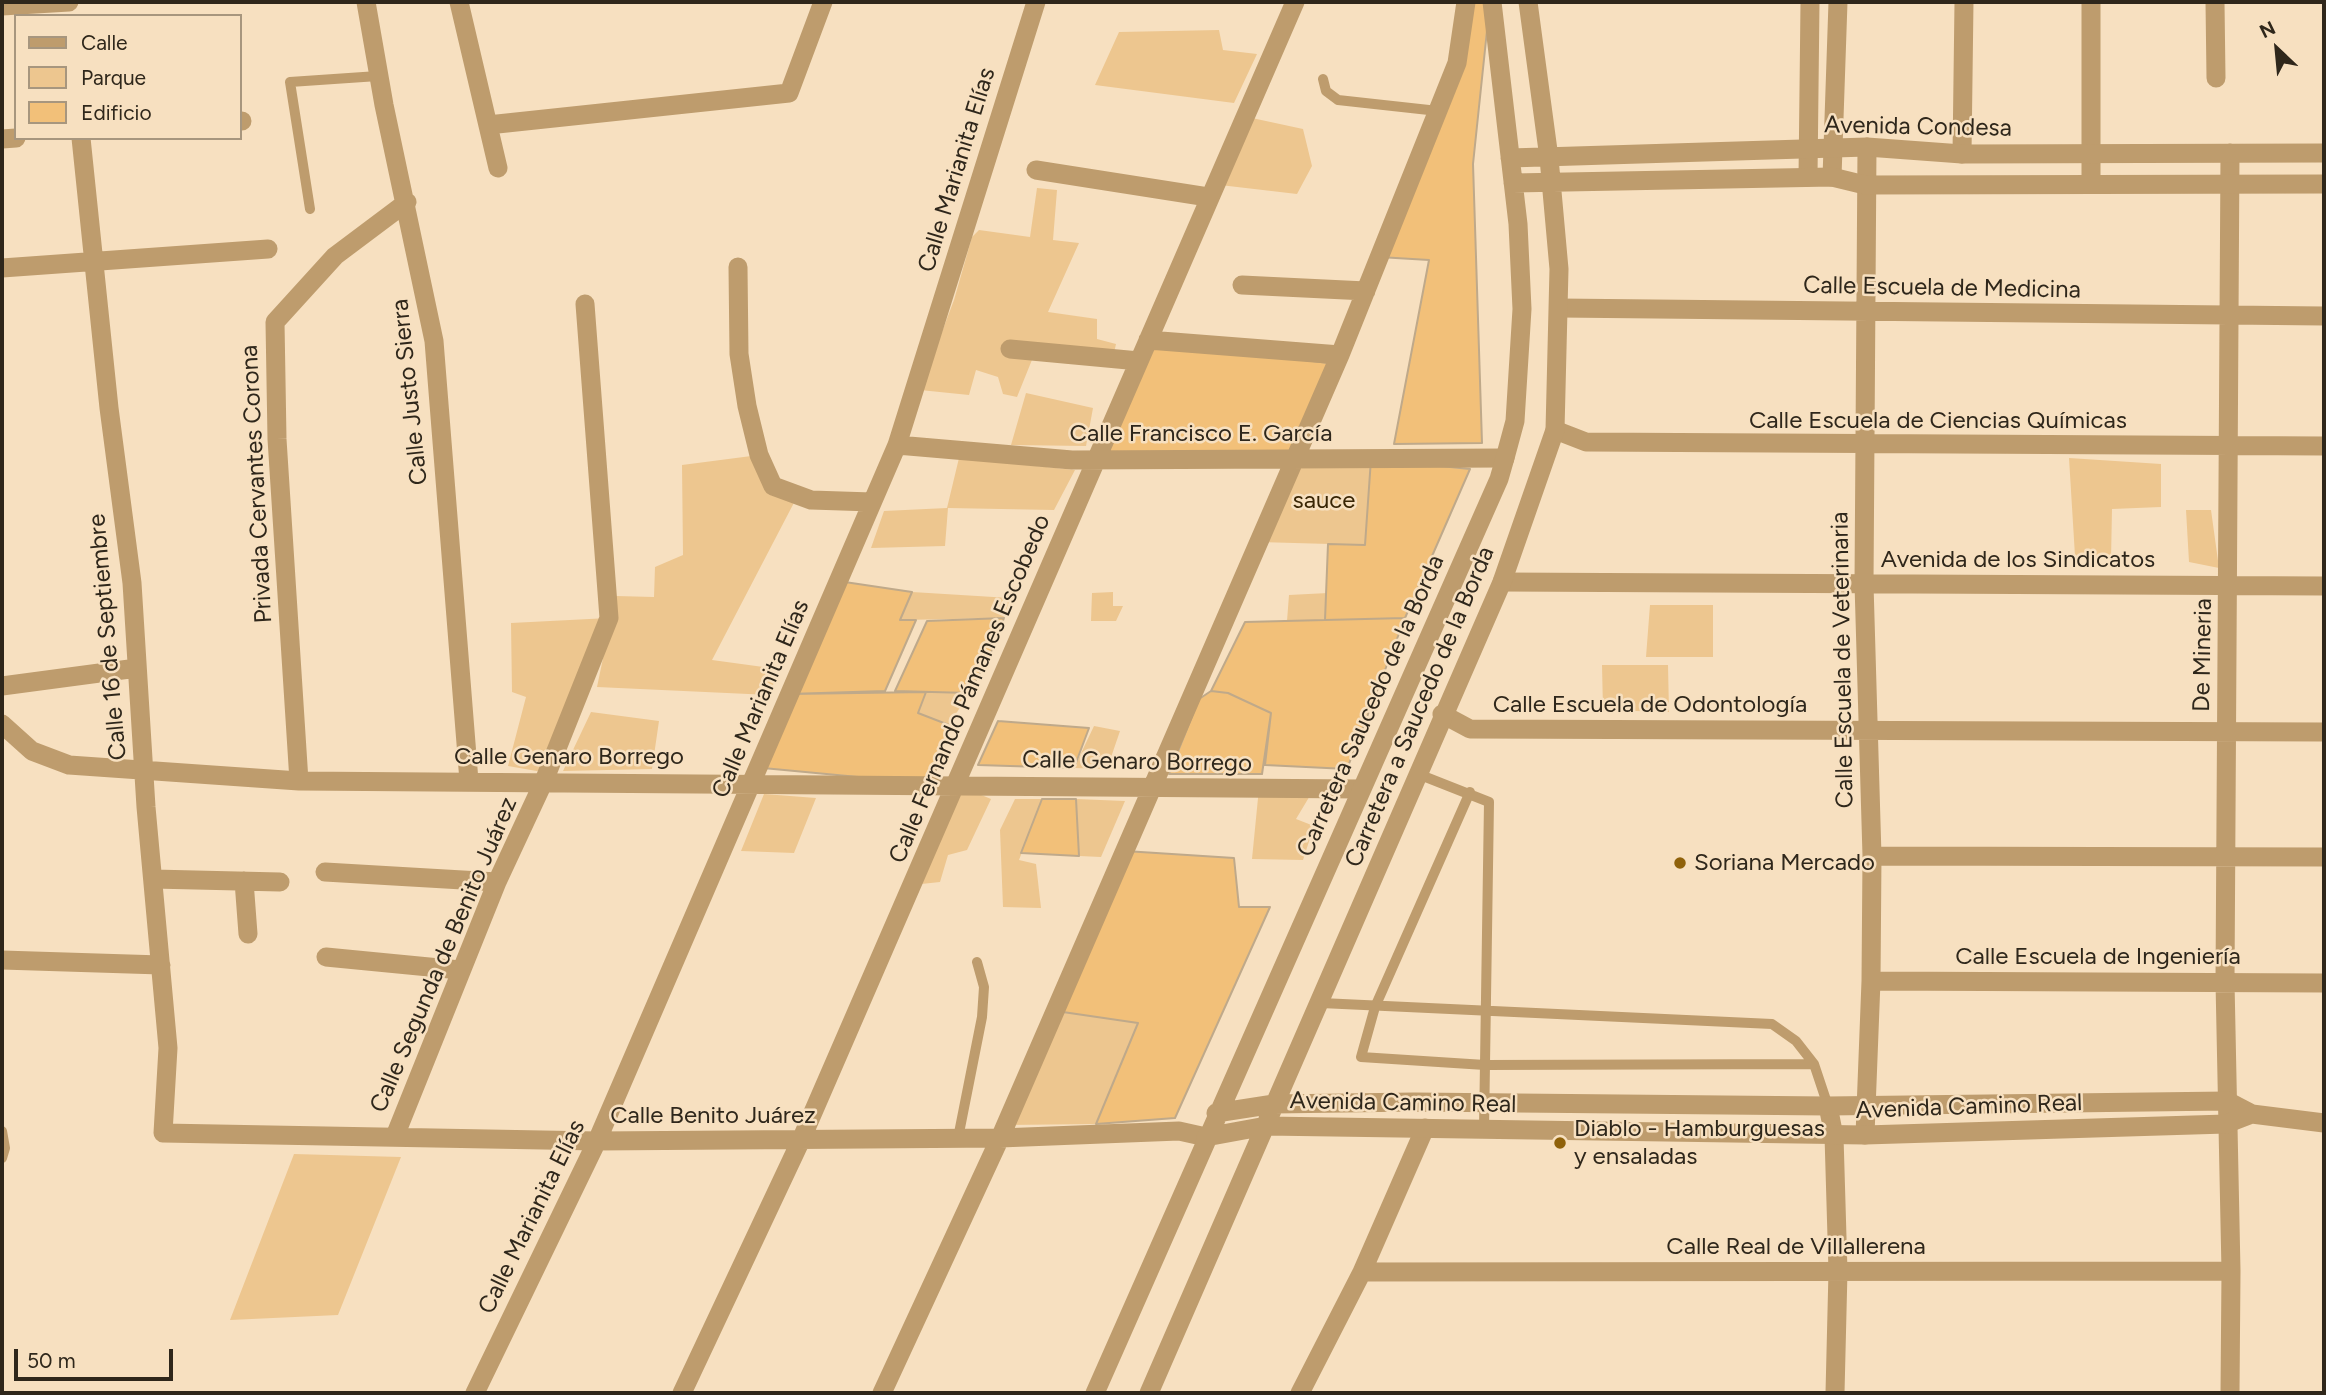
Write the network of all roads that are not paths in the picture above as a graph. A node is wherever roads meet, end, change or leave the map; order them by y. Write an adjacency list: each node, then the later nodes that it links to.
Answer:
1 (69, 2): 15 (street)
2 (366, 2): 16 (street, Calle Justo Sierra)
3 (460, 2): 22 (street)
4 (823, 2): 22 (street)
5 (1036, 2): 62 (street, Calle Marianita Elías)
6 (1295, 2): 43 (street, Calle Fernando Pámanes Escobedo)
7 (1466, 2): 21 (street)
8 (1492, 2): 31 (street, Carretera Saucedo de la Borda)
9 (1528, 2): 32 (street, Carretera a Saucedo de la Borda)
10 (1811, 2): 20 (street)
11 (1839, 2): 19 (street)
12 (1964, 2): 30 (street)
13 (2091, 2): 27 (street)
14 (2215, 2): 17 (street)
15 (2, 6)
16 (378, 76): 44 (street, Calle Justo Sierra); 45 (lane)
17 (2216, 78)
18 (1322, 79): 21 (lane)
19 (1835, 97): 20 (street); 25 (street)
20 (1810, 98): 26 (street)
21 (1438, 111): 51 (street)
22 (488, 125): 33 (street)
23 (81, 140): 47 (street, Calle 16 de Septiembre)
24 (1867, 147): 25 (street, Avenida Condesa); 30 (street, Avenida Condesa); 39 (street, Calle Escuela de Veterinaria)
25 (1833, 148): 26 (street, Avenida Condesa); 36 (street)
26 (1810, 149): 32 (street, Avenida Condesa); 35 (street)
27 (2089, 153): 28 (street, Avenida Condesa); 30 (street, Avenida Condesa); 40 (street)
28 (2230, 153): 29 (street, Avenida Condesa); 42 (street, De Mineria)
29 (2324, 153)
30 (1962, 154)
31 (1510, 158): 32 (street, Avenida Condesa); 37 (street, Carretera Saucedo de la Borda)
32 (1549, 158): 38 (street, Carretera a Saucedo de la Borda)
33 (498, 168)
34 (1036, 170): 43 (street)
35 (1808, 177): 36 (street); 38 (street)
36 (1832, 177): 39 (street)
37 (1513, 183): 38 (street); 66 (street, Carretera Saucedo de la Borda)
38 (1550, 184): 53 (street, Carretera a Saucedo de la Borda)
39 (1864, 184): 40 (street); 54 (street, Calle Escuela de Veterinaria)
40 (2091, 184): 42 (street)
41 (2324, 184): 42 (street)
42 (2228, 186): 55 (street, De Mineria)
43 (1208, 197): 57 (street, Calle Fernando Pámanes Escobedo)
44 (407, 202): 83 (street, Privada Cervantes Corona); 84 (street, Calle Justo Sierra)
45 (310, 209)
46 (268, 249): 47 (street)
47 (94, 260): 49 (street); 74 (street, Calle 16 de Septiembre)
48 (738, 267): 69 (street)
49 (2, 268)
50 (1242, 285): 51 (street)
51 (1366, 291): 59 (street)
52 (585, 304): 85 (street, Calle Segunda de Benito Juárez)
53 (1559, 308): 54 (street, Calle Escuela de Medicina); 61 (street, Carretera a Saucedo de la Borda)
54 (1867, 312): 55 (street, Calle Escuela de Medicina); 63 (street, Calle Escuela de Veterinaria)
55 (2230, 316): 56 (street, Calle Escuela de Medicina); 64 (street, De Mineria)
56 (2324, 316)
57 (1148, 340): 59 (street); 60 (street, Calle Fernando Pámanes Escobedo)
58 (1010, 349): 60 (street)
59 (1340, 355): 67 (street)
60 (1139, 361): 68 (street, Calle Fernando Pámanes Escobedo)
61 (1555, 430): 63 (street, Calle Escuela de Ciencias Químicas); 70 (street, Carretera a Saucedo de la Borda)
62 (897, 444): 68 (street, Calle Francisco E. García); 69 (street, Calle Marianita Elías)
63 (1866, 446): 64 (street, Calle Escuela de Ciencias Químicas); 71 (street, Calle Escuela de Veterinaria)
64 (2228, 446): 65 (street, Calle Escuela de Ciencias Químicas); 72 (street, De Mineria)
65 (2324, 446)
66 (1505, 458): 67 (street, Calle Francisco E. García); 89 (street, Carretera Saucedo de la Borda)
67 (1295, 459): 68 (street, Calle Francisco E. García); 88 (street)
68 (1096, 460): 87 (street, Calle Fernando Pámanes Escobedo)
69 (872, 502): 86 (street, Calle Marianita Elías)
70 (1502, 582): 71 (street, Avenida de los Sindicatos); 76 (street, Carretera a Saucedo de la Borda)
71 (1864, 584): 72 (street, Avenida de los Sindicatos); 78 (street, Calle Escuela de Veterinaria)
72 (2228, 586): 73 (street, Avenida de los Sindicatos); 79 (street, De Mineria)
73 (2324, 586)
74 (137, 668): 75 (street); 81 (street, Calle 16 de Septiembre)
75 (2, 686)
76 (1442, 714): 78 (street, Calle Escuela de Odontología); 82 (street, Carretera a Saucedo de la Borda)
77 (2, 724): 81 (street, Calle Genaro Borrego)
78 (1867, 729): 79 (street, Calle Escuela de Odontología); 91 (street, Calle Escuela de Veterinaria)
79 (2227, 731): 80 (street, Calle Escuela de Odontología); 92 (street, De Mineria)
80 (2324, 732)
81 (144, 771): 83 (street, Calle Genaro Borrego); 95 (street, Calle 16 de Septiembre)
82 (1418, 775): 90 (lane); 108 (street, Carretera a Saucedo de la Borda)
83 (299, 781): 84 (street, Calle Genaro Borrego)
84 (469, 781): 85 (street, Calle Genaro Borrego)
85 (544, 781): 86 (street, Calle Genaro Borrego); 98 (street, Calle Segunda de Benito Juárez)
86 (751, 782): 87 (street, Calle Genaro Borrego); 135 (street, Calle Marianita Elías)
87 (956, 784): 88 (street, Calle Genaro Borrego); 134 (street, Calle Fernando Pámanes Escobedo)
88 (1153, 787): 89 (street, Calle Genaro Borrego); 132 (street)
89 (1361, 789): 118 (street, Carretera Saucedo de la Borda)
90 (1470, 792): 109 (lane); 110 (lane)
91 (1872, 856): 92 (street); 105 (street, Calle Escuela de Veterinaria)
92 (2227, 857): 93 (street); 106 (street, De Mineria)
93 (2324, 858)
94 (325, 872): 98 (street)
95 (153, 879): 96 (street); 103 (street, Calle 16 de Septiembre)
96 (244, 881): 97 (street); 99 (street)
97 (280, 882)
98 (496, 882): 104 (street, Calle Segunda de Benito Juárez)
99 (248, 934)
100 (326, 957): 104 (street)
101 (2, 960): 103 (street)
102 (977, 961): 133 (lane)
103 (161, 965): 127 (street, Calle 16 de Septiembre)
104 (460, 970): 129 (street, Calle Segunda de Benito Juárez)
105 (1871, 981): 106 (street, Calle Escuela de Ingeniería); 116 (street, Calle Escuela de Veterinaria)
106 (2225, 982): 107 (street, Calle Escuela de Ingeniería); 113 (street, De Mineria)
107 (2324, 984)
108 (1321, 1003): 109 (lane); 114 (street, Carretera a Saucedo de la Borda)
109 (1375, 1007): 110 (lane); 112 (lane)
110 (1486, 1009): 111 (lane); 112 (lane)
111 (1814, 1064): 112 (lane); 117 (lane)
112 (1485, 1065): 115 (lane)
113 (2227, 1101): 116 (street, Avenida Camino Real); 119 (street, Avenida Camino Real); 121 (street, De Mineria)
114 (1275, 1104): 115 (street, Avenida Camino Real); 118 (street, Avenida Camino Real); 122 (street, Carretera a Saucedo de la Borda)
115 (1484, 1104): 117 (street, Avenida Camino Real); 124 (lane)
116 (1867, 1105): 117 (street, Avenida Camino Real); 128 (street, Calle Escuela de Veterinaria)
117 (1828, 1106): 130 (street)
118 (1216, 1113): 126 (street, Calle Benito Juárez); 131 (street, Carretera Saucedo de la Borda)
119 (2252, 1114): 120 (street, Avenida Camino Real); 121 (street, Avenida Camino Real)
120 (2324, 1123)
121 (2226, 1124): 128 (street, Avenida Camino Real); 137 (street, De Mineria)
122 (1266, 1126): 123 (street, Avenida Camino Real); 131 (street, Avenida Camino Real); 144 (street, Carretera a Saucedo de la Borda)
123 (1425, 1128): 124 (street, Avenida Camino Real); 138 (street)
124 (1484, 1129): 130 (street, Avenida Camino Real)
125 (2, 1130): 136 (lane)
126 (1179, 1131): 131 (street, Calle Benito Juárez); 132 (street, Calle Benito Juárez)
127 (163, 1133): 129 (street, Calle Benito Juárez)
128 (1865, 1135): 130 (street, Avenida Camino Real)
129 (395, 1136): 135 (street, Calle Benito Juárez)
130 (1834, 1136): 139 (street)
131 (1206, 1137): 143 (street, Carretera Saucedo de la Borda)
132 (1000, 1138): 133 (street, Calle Benito Juárez); 142 (street)
133 (958, 1139): 134 (street, Calle Benito Juárez)
134 (801, 1140): 135 (street, Calle Benito Juárez); 141 (street, Calle Fernando Pámanes Escobedo)
135 (597, 1141): 140 (street, Calle Marianita Elías)
136 (2, 1158)
137 (2231, 1271): 139 (street, Calle Real de Villallerena); 147 (street, De Mineria)
138 (1362, 1272): 139 (street, Calle Real de Villallerena); 145 (street)
139 (1838, 1272): 146 (street)
140 (475, 1393)
141 (682, 1393)
142 (883, 1393)
143 (1095, 1393)
144 (1149, 1393)
145 (1300, 1393)
146 (1835, 1393)
147 (2230, 1393)

